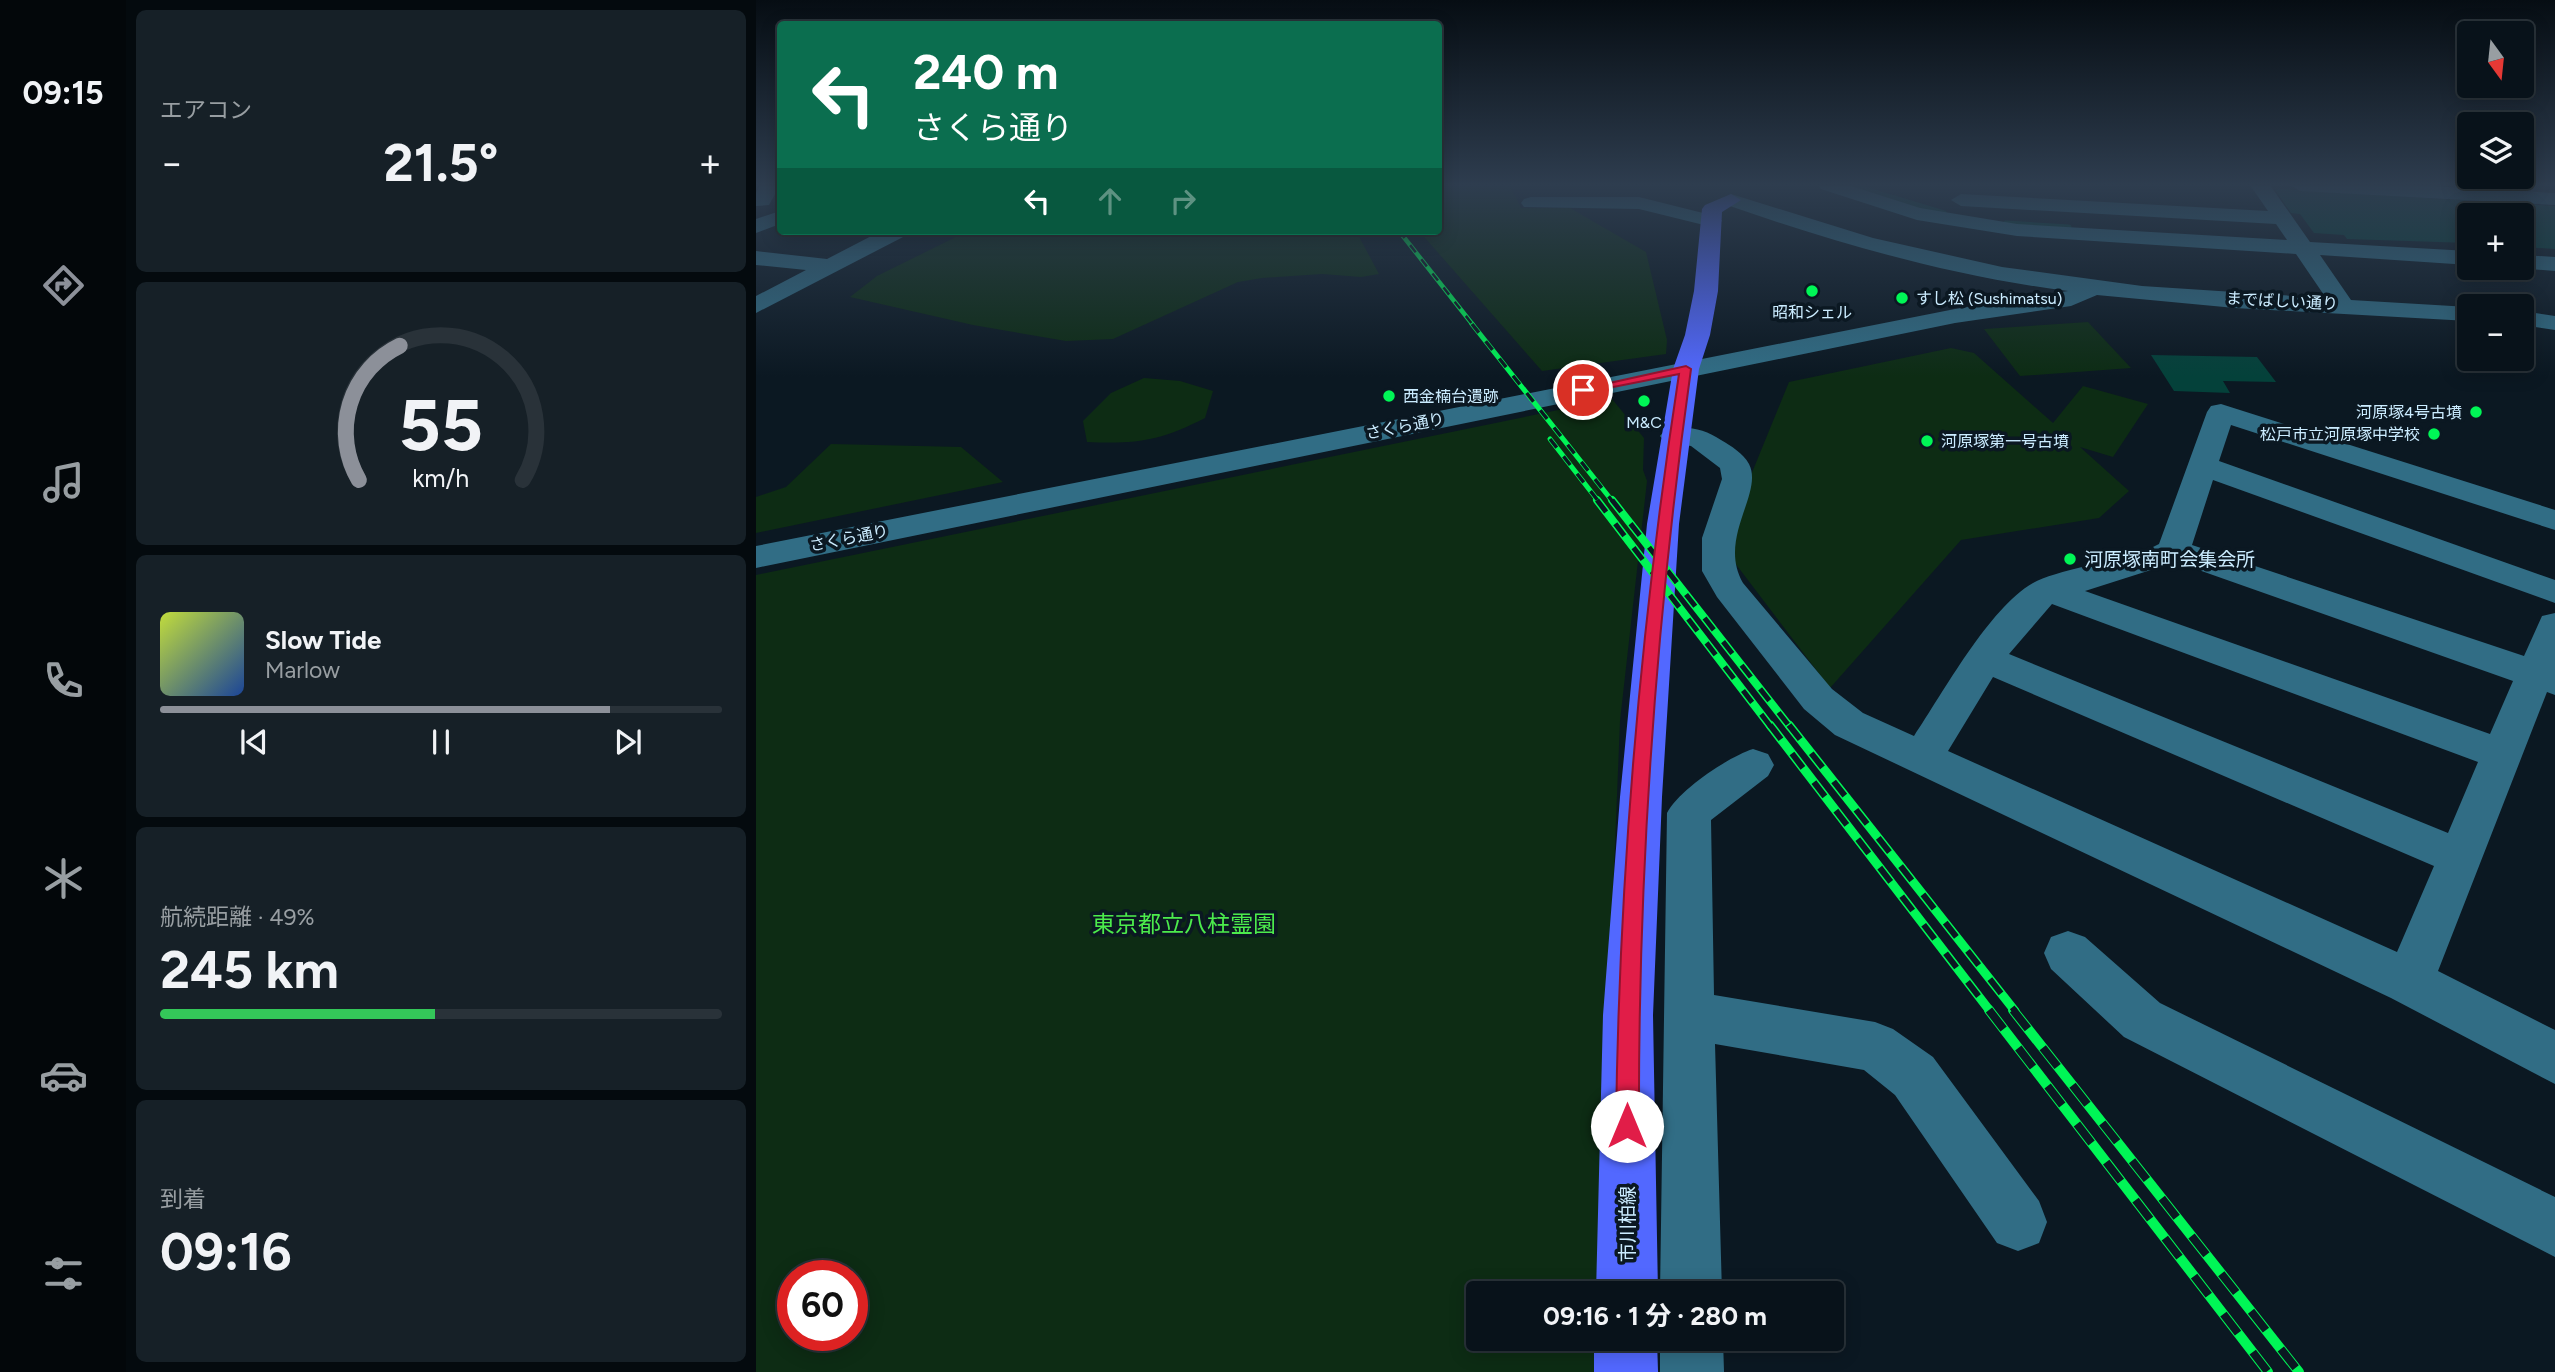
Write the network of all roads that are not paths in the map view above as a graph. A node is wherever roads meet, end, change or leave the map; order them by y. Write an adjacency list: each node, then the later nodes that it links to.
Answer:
1 (862, 249): 10 (street)
2 (1715, 249): 17 (main road, 市川柏線)
3 (1888, 249): 11 (street, までばしい通り)
4 (2302, 249): 12 (street)
5 (2367, 249): 6 (street)
6 (2457, 257)
7 (756, 258): 10 (street)
8 (2534, 263): 9 (street)
9 (2555, 264)
10 (829, 266): 13 (street)
11 (2094, 288): 12 (street, までばしい通り); 17 (street, さくら通り)
12 (2342, 304): 14 (street, までばしい通り)
13 (756, 306)
14 (2457, 313)
15 (2534, 320): 16 (street)
16 (2555, 323)
17 (1686, 369): 18 (main road, 市川柏線); 22 (street, さくら通り)
18 (1675, 436): 29 (street); 38 (main road, 市川柏線)
19 (2204, 466): 20 (street); 21 (street); 24 (street)
20 (2555, 520)
21 (2174, 550): 23 (street); 27 (street)
22 (756, 557)
23 (2047, 590): 26 (street); 28 (street)
24 (2555, 592)
25 (2555, 625): 27 (street)
26 (1987, 660): 29 (street); 31 (street)
27 (2544, 677): 28 (street)
28 (2500, 754): 31 (street)
29 (1922, 758): 33 (street)
30 (1753, 765): 34 (street)
31 (2459, 857): 33 (street)
32 (2068, 953): 37 (street)
33 (2409, 982): 35 (street)
34 (1689, 1015): 36 (street); 39 (street)
35 (2555, 1058)
36 (2018, 1222)
37 (2555, 1228)
38 (1627, 1281)
39 (1691, 1281)
40 (1626, 1351): 42 (main road)
41 (1692, 1351): 43 (street)
42 (1626, 1372)
43 (1692, 1372)

